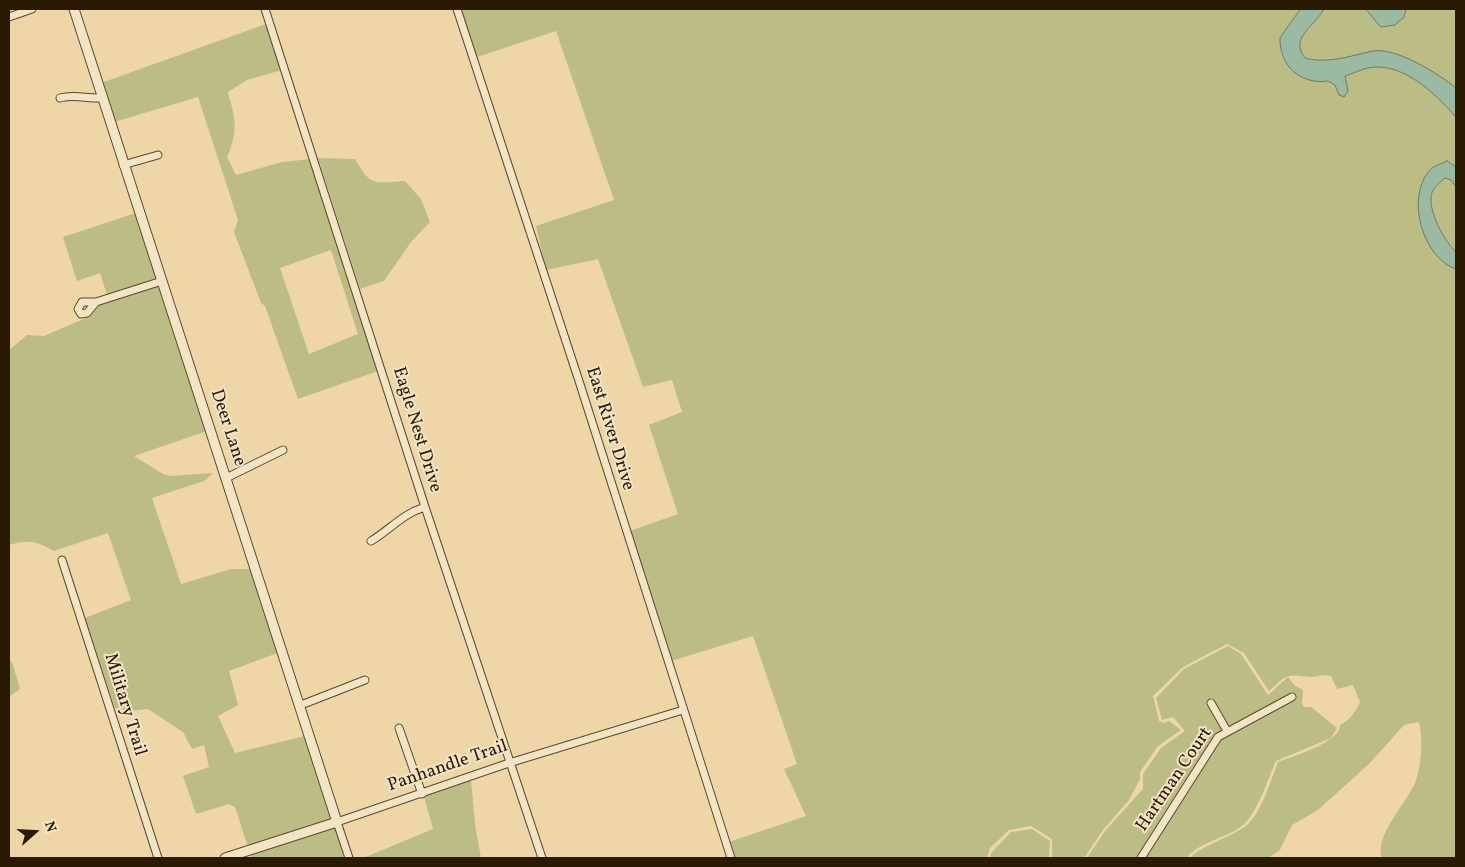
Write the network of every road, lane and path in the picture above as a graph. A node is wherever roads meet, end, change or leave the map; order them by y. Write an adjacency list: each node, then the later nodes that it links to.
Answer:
1 (32, 9): 5 (street)
2 (74, 9): 7 (street, Deer Lane)
3 (265, 9): 14 (street, Eagle Nest Drive)
4 (456, 9): 21 (street, East River Drive)
5 (9, 17)
6 (60, 98): 7 (street)
7 (102, 98): 9 (street, Deer Lane)
8 (158, 155): 9 (street)
9 (123, 165): 10 (street, Deer Lane)
10 (162, 281): 11 (street); 13 (street, Deer Lane)
11 (96, 302)
12 (283, 450): 13 (street)
13 (226, 478): 20 (street, Deer Lane)
14 (425, 508): 15 (street); 24 (street, Eagle Nest Drive)
15 (371, 541)
16 (62, 560): 27 (street, Military Trail)
17 (365, 680): 20 (street)
18 (1292, 697): 23 (street, Hartman Court)
19 (1210, 703): 23 (street)
20 (301, 705): 26 (street, Deer Lane)
21 (683, 710): 24 (street, Panhandle Trail); 31 (street, East River Drive)
22 (399, 728): 25 (street)
23 (1227, 731): 32 (street, Hartman Court)
24 (510, 763): 25 (street, Panhandle Trail); 30 (street, Eagle Nest Drive)
25 (422, 794): 26 (street, Panhandle Trail)
26 (338, 822): 28 (street, Panhandle Trail); 29 (street, Deer Lane)
27 (158, 858)
28 (224, 858)
29 (349, 858)
30 (542, 858)
31 (731, 858)
32 (1141, 858)

